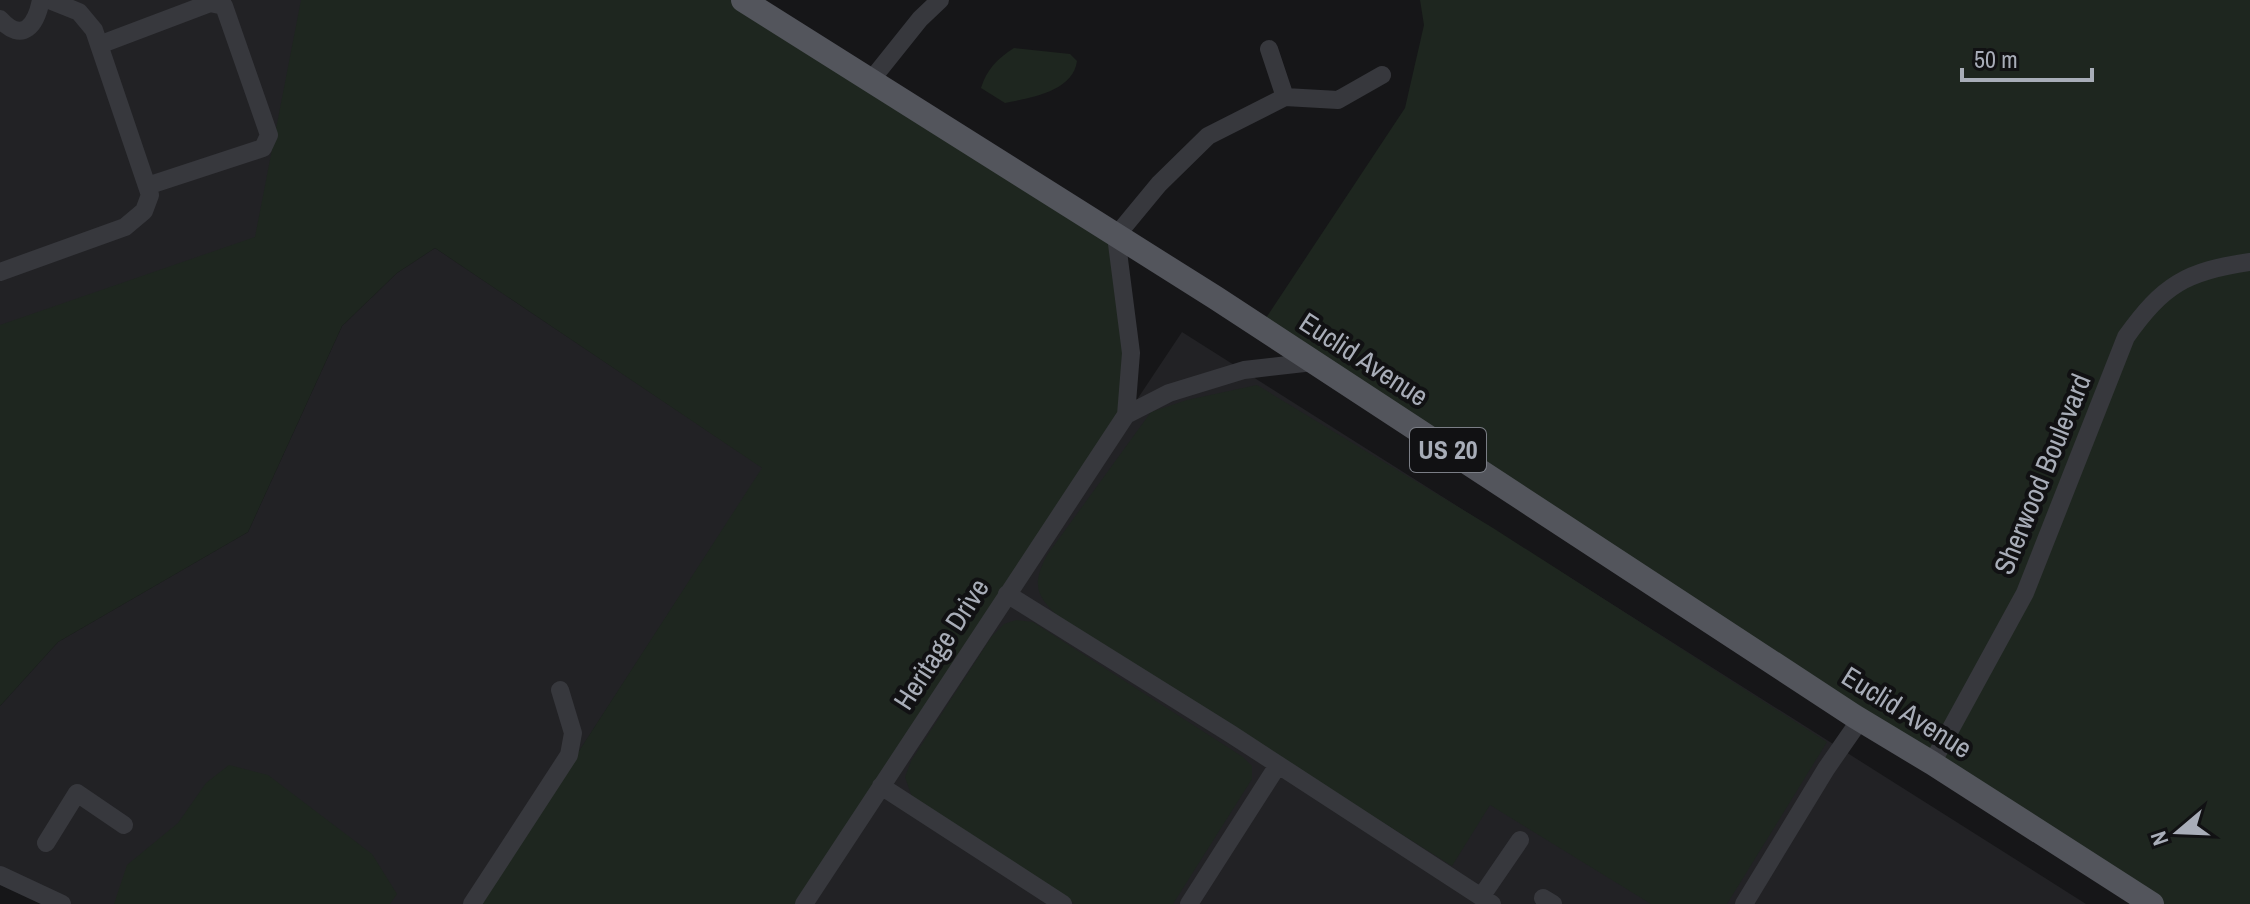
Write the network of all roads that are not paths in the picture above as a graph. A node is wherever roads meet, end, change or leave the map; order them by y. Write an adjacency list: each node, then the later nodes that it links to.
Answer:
1 (41, 0): 5 (street)
2 (49, 0): 6 (street)
3 (743, 0): 9 (main road, Euclid Avenue / US 20)
4 (940, 0): 9 (street)
5 (0, 19)
6 (99, 45): 11 (street); 11 (street)
7 (1269, 49): 10 (street)
8 (1382, 75): 10 (street)
9 (872, 79): 12 (main road, Euclid Avenue / US 20)
10 (1285, 97): 12 (street)
11 (147, 186): 14 (street)
12 (1116, 236): 15 (main road, Euclid Avenue / US 20); 16 (street, Heritage Drive)
13 (2250, 262): 20 (street, Sherwood Boulevard)
14 (0, 272)
15 (1313, 362): 16 (street, Heritage Drive); 19 (main road, Euclid Avenue / US 20)
16 (1126, 415): 17 (street, Heritage Drive)
17 (1007, 594): 21 (street); 22 (street, Heritage Drive)
18 (560, 690): 29 (street)
19 (1860, 720): 20 (main road, Euclid Avenue / US 20); 33 (street)
20 (1932, 763): 34 (main road, Euclid Avenue / US 20)
21 (1278, 765): 27 (street); 32 (street)
22 (881, 786): 30 (street, Heritage Drive); 31 (street)
23 (124, 825): 25 (street)
24 (1520, 840): 27 (street)
25 (46, 843)
26 (0, 875): 28 (street)
27 (1486, 901)
28 (62, 904)
29 (472, 904)
30 (804, 904)
31 (1063, 904)
32 (1189, 904)
33 (1744, 904)
34 (2152, 904)

